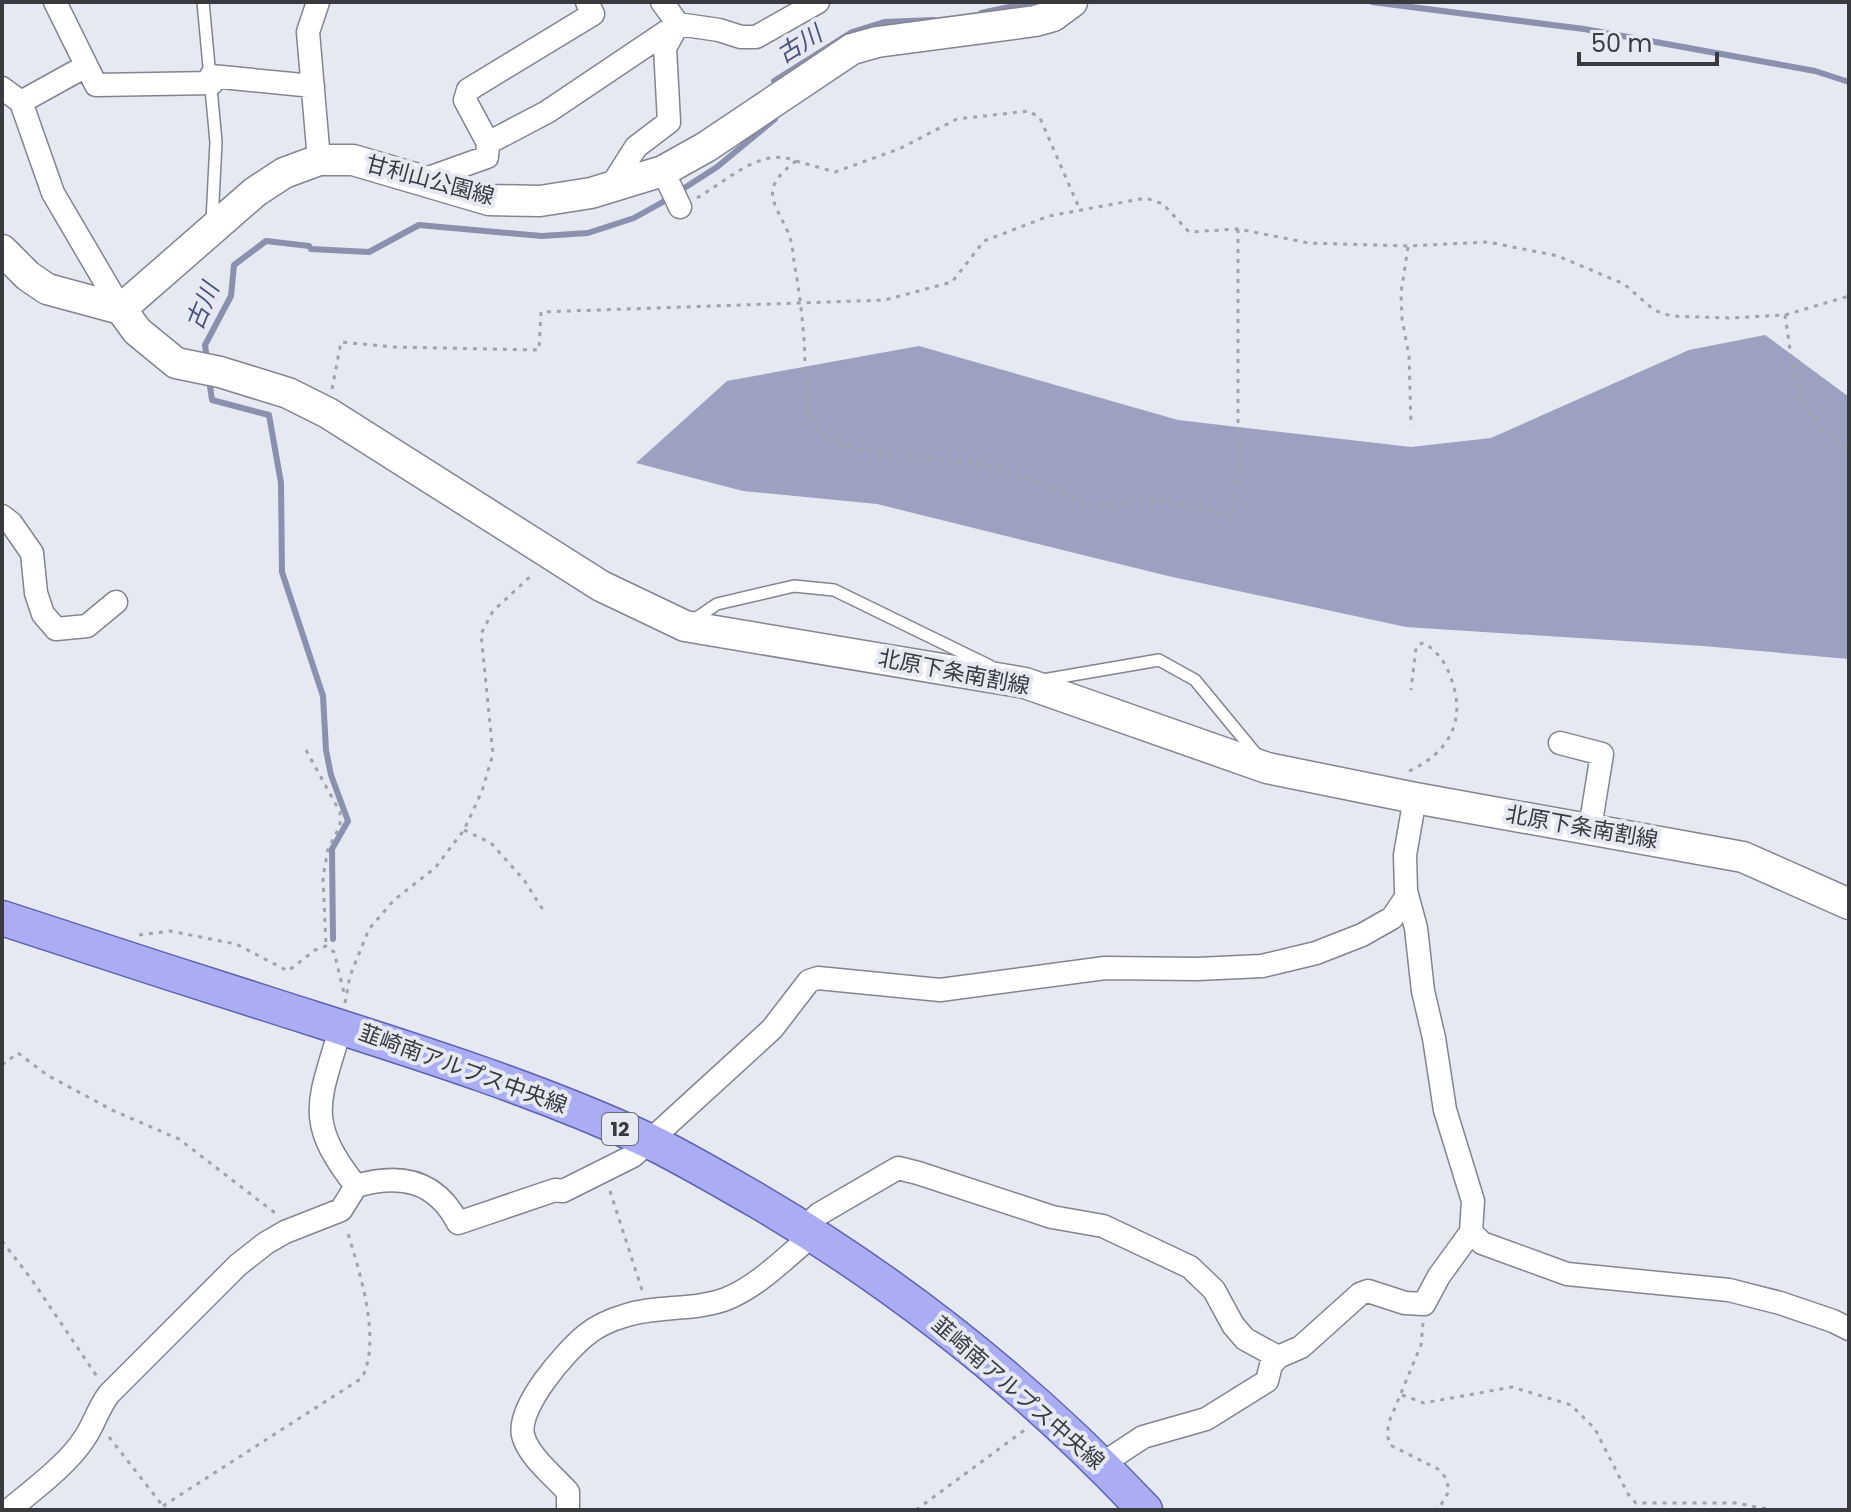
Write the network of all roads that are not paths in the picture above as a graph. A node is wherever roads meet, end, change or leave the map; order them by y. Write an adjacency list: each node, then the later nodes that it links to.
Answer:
1 (55, 2): 9 (street)
2 (203, 2): 10 (lane)
3 (318, 2): 11 (street)
4 (587, 2): 13 (street)
5 (662, 2): 8 (street)
6 (818, 2): 8 (street)
7 (1072, 2): 15 (main road, 甘利山公園線)
8 (678, 24): 13 (street); 17 (street)
9 (86, 66): 10 (street); 12 (street)
10 (212, 80): 11 (street); 19 (lane)
11 (313, 86): 14 (street)
12 (9, 95): 21 (street)
13 (488, 143): 16 (street)
14 (319, 160): 16 (main road, 甘利山公園線); 19 (main road, 甘利山公園線)
15 (666, 178): 17 (main road, 甘利山公園線); 18 (street)
16 (420, 181): 17 (main road, 甘利山公園線)
17 (610, 188)
18 (680, 207)
19 (211, 231): 21 (main road, 甘利山公園線)
20 (2, 250): 21 (main road)
21 (121, 309): 24 (main road, 北原下条南割線)
22 (2, 516): 23 (street)
23 (116, 602)
24 (685, 626): 25 (main road, 北原下条南割線); 25 (lane)
25 (1025, 683): 27 (main road, 北原下条南割線); 27 (lane)
26 (1560, 743): 29 (street)
27 (1267, 768): 28 (main road, 北原下条南割線)
28 (1415, 798): 29 (main road, 北原下条南割線); 30 (street)
29 (1590, 828): 31 (main road, 北原下条南割線)
30 (1407, 896): 34 (street); 37 (street)
31 (1849, 904)
32 (2, 918): 33 (main road, 韮崎南アルプス中央線 / 12)
33 (344, 1013): 34 (main road, 韮崎南アルプス中央線 / 12); 35 (street)
34 (650, 1142): 35 (street); 36 (main road, 韮崎南アルプス中央線 / 12)
35 (356, 1186): 41 (street)
36 (809, 1231): 39 (street); 40 (main road, 韮崎南アルプス中央線 / 12); 42 (street)
37 (1471, 1232): 38 (street); 39 (street)
38 (1849, 1329)
39 (1278, 1357): 40 (street)
40 (1102, 1464): 43 (main road, 韮崎南アルプス中央線 / 12)
41 (9, 1510)
42 (568, 1510)
43 (1145, 1510)

